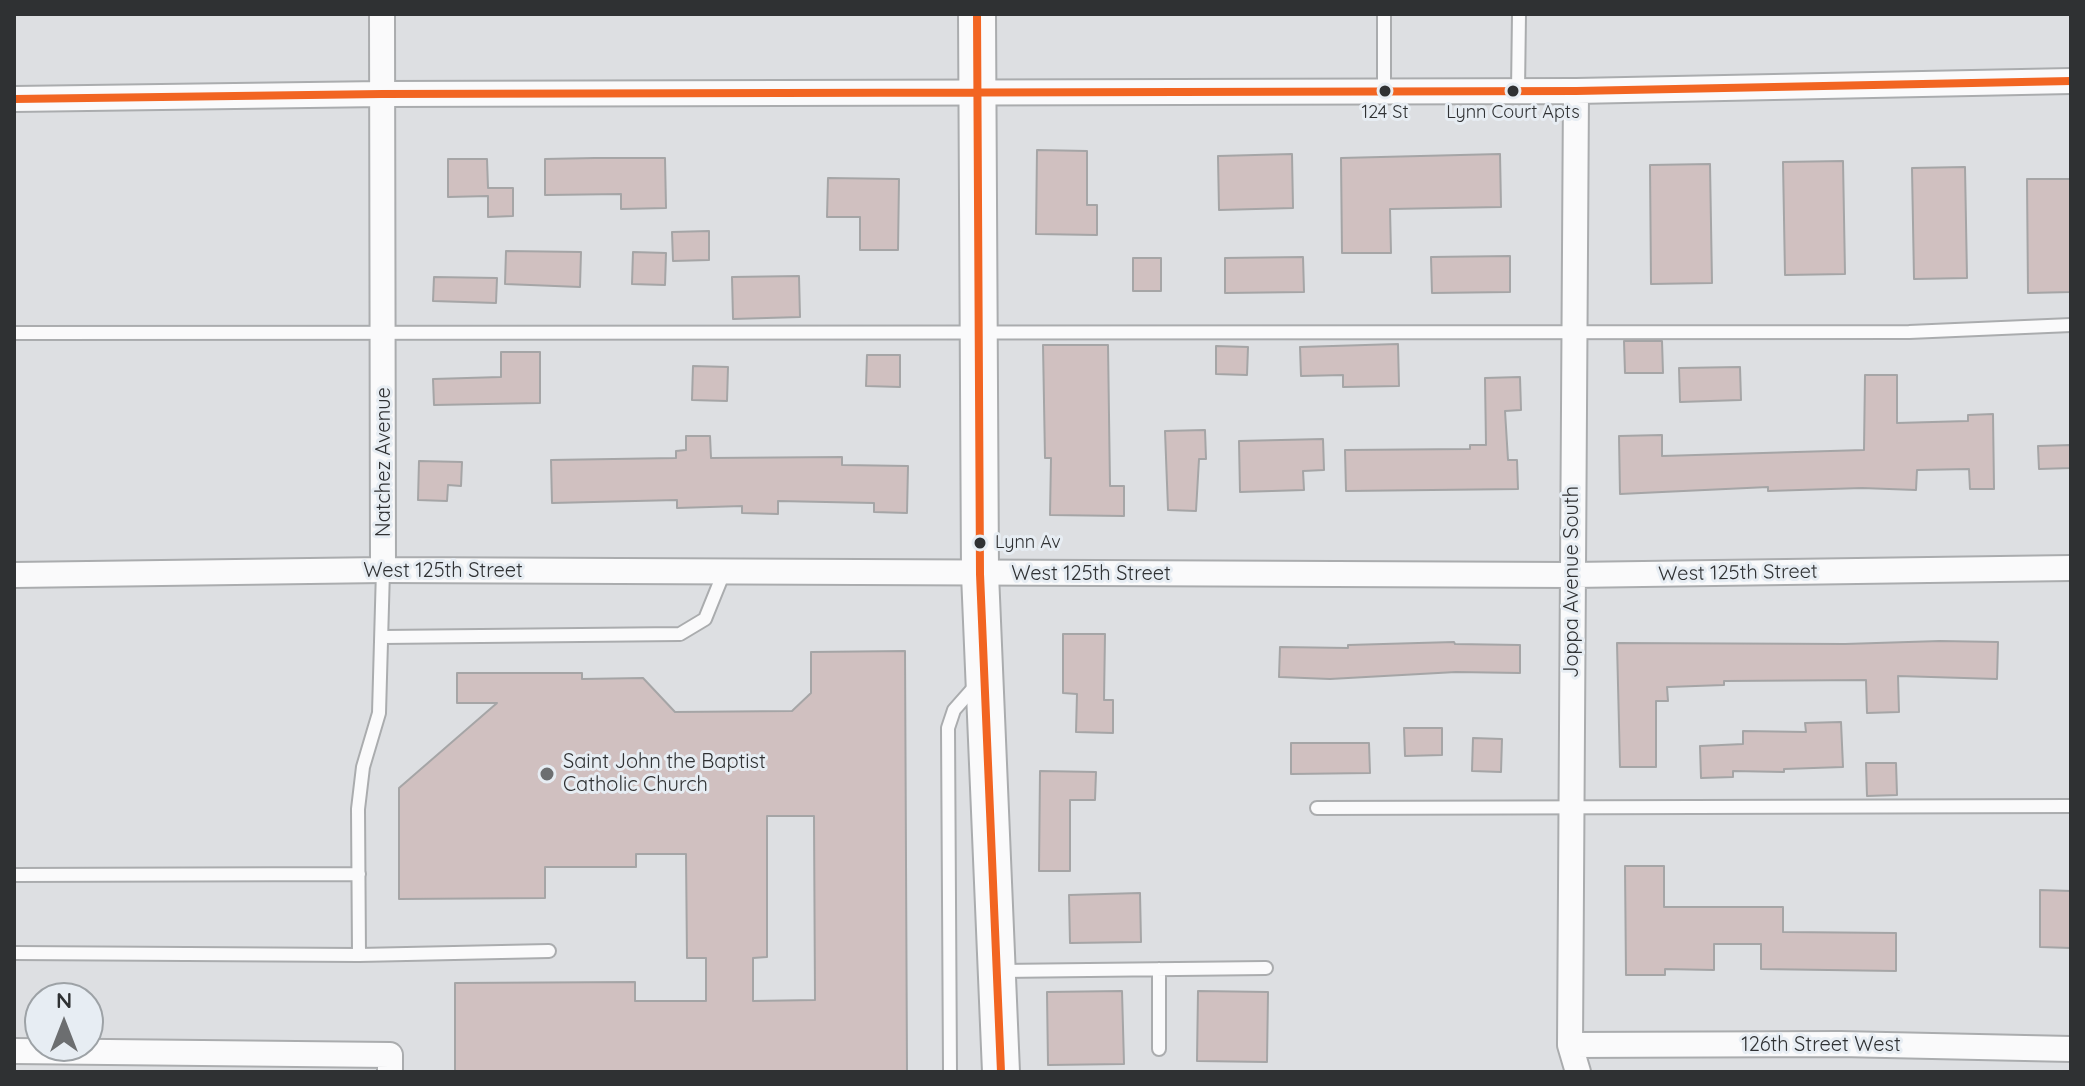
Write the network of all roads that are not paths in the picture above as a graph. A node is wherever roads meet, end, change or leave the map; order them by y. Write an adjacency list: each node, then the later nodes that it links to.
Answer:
1 (382, 14): 9 (street, Natchez Avenue)
2 (977, 14): 10 (main road)
3 (1384, 14): 8 (lane)
4 (1519, 14): 6 (lane)
5 (2071, 81): 7 (street)
6 (1518, 91): 7 (street); 8 (street)
7 (1576, 91): 13 (street, Joppa Avenue South)
8 (1384, 92): 10 (street)
9 (382, 94): 10 (street); 11 (street); 14 (street, Natchez Avenue)
10 (977, 94): 15 (main road)
11 (14, 99)
12 (2071, 325): 13 (lane)
13 (1574, 330): 15 (lane); 22 (street, Joppa Avenue South)
14 (384, 332): 15 (lane); 16 (lane); 18 (street, Natchez Avenue)
15 (978, 332): 20 (main road)
16 (14, 333)
17 (2071, 568): 22 (street, West 125th Street)
18 (383, 570): 19 (street, West 125th Street); 21 (street, West 125th Street); 23 (lane, Natchez Avenue)
19 (724, 572): 20 (street, West 125th Street); 23 (lane)
20 (980, 574): 22 (street, West 125th Street); 24 (main road)
21 (14, 575)
22 (1572, 575): 27 (street, Joppa Avenue South)
23 (382, 637): 28 (lane, Natchez Avenue)
24 (984, 675): 35 (main road); 41 (lane)
25 (2071, 806): 27 (lane)
26 (1317, 808): 27 (lane)
27 (1571, 808): 36 (street, Joppa Avenue South)
28 (359, 874): 29 (lane); 32 (lane, Natchez Avenue)
29 (14, 875)
30 (549, 951): 32 (lane)
31 (14, 953): 32 (lane)
32 (359, 955)
33 (1266, 968): 34 (lane)
34 (1159, 969): 35 (lane); 37 (lane)
35 (997, 971): 42 (main road)
36 (1570, 1045): 38 (street, 126th Street West); 43 (street, Joppa Avenue South)
37 (1159, 1049)
38 (2071, 1049)
39 (14, 1051): 40 (street)
40 (390, 1063)
41 (950, 1072)
42 (1001, 1072)
43 (1578, 1072)

